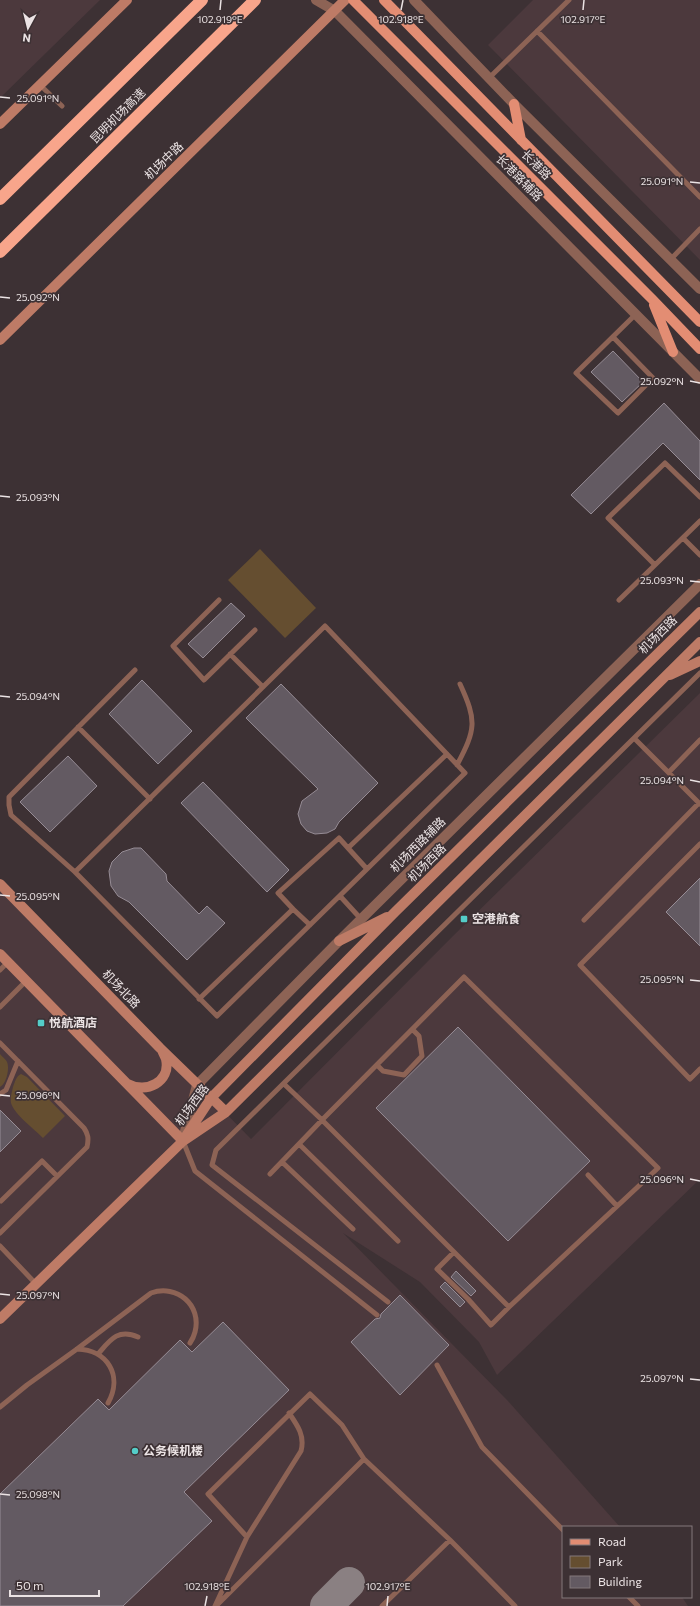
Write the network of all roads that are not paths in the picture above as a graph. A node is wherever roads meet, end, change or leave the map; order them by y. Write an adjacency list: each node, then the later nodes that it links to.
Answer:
1 (127, 0): 13 (main road)
2 (202, 0): 19 (highway, 昆明机场高速)
3 (255, 0): 21 (highway, 昆明机场高速)
4 (316, 0): 10 (street, 长港路辅路)
5 (345, 0): 10 (main road, 机场中路)
6 (353, 0): 24 (main road, 长港路)
7 (384, 0): 17 (main road, 长港路)
8 (414, 0): 12 (street)
9 (569, 0): 11 (lane)
10 (335, 11): 25 (street, 长港路辅路); 28 (main road, 机场中路)
11 (537, 31): 12 (lane); 18 (lane)
12 (490, 77): 14 (street)
13 (40, 85): 15 (lane); 16 (main road)
14 (514, 104): 17 (main road); 22 (street)
15 (62, 106)
16 (0, 124)
17 (521, 140): 26 (main road, 长港路)
18 (700, 197)
19 (0, 199)
20 (700, 229): 22 (lane)
21 (0, 252)
22 (671, 259): 23 (street)
23 (700, 289)
24 (652, 299): 29 (main road, 长港路); 30 (main road)
25 (636, 314): 27 (lane); 30 (street, 长港路辅路)
26 (700, 322)
27 (613, 337): 27 (lane)
28 (0, 340)
29 (700, 349)
30 (673, 352): 31 (street, 长港路辅路)
31 (700, 379)
32 (700, 498): 36 (lane)
33 (700, 521): 34 (lane)
34 (683, 538): 35 (lane); 36 (lane)
35 (700, 555)
36 (656, 565): 39 (lane)
37 (700, 584): 66 (street, 机场西路辅路)
38 (219, 600): 43 (lane)
39 (619, 600)
40 (700, 612): 65 (main road, 机场西路)
41 (255, 630): 43 (lane)
42 (700, 642): 47 (main road, 机场西路)
43 (230, 654): 49 (lane)
44 (700, 661): 47 (main road)
45 (135, 670): 50 (lane)
46 (700, 673): 51 (lane)
47 (662, 678): 87 (main road, 机场西路)
48 (460, 684): 54 (lane)
49 (263, 687): 53 (lane); 56 (lane)
50 (78, 727): 56 (lane); 61 (lane)
51 (634, 738): 55 (lane); 83 (lane)
52 (700, 741): 55 (lane)
53 (446, 754): 54 (lane); 59 (lane)
54 (457, 765): 60 (lane)
55 (669, 772): 57 (lane)
56 (150, 799): 61 (lane)
57 (699, 803): 67 (lane)
58 (700, 844): 81 (lane)
59 (348, 848): 60 (lane); 64 (lane)
60 (367, 869): 63 (lane)
61 (75, 872): 74 (lane)
62 (0, 884): 78 (main road, 机场北路)
63 (340, 896): 66 (lane); 68 (lane)
64 (293, 909): 68 (lane); 74 (lane)
65 (396, 912): 69 (main road); 86 (main road, 机场西路)
66 (361, 919): 69 (street, 机场西路辅路)
67 (584, 920)
68 (310, 925): 74 (lane)
69 (338, 941): 84 (street, 机场西路辅路)
70 (0, 954): 71 (main road)
71 (8, 962): 72 (lane); 73 (main road)
72 (0, 970)
73 (26, 981): 75 (lane); 82 (main road)
74 (199, 999)
75 (0, 1007)
76 (413, 1030): 80 (lane); 80 (lane); 96 (lane)
77 (0, 1043): 79 (lane)
78 (160, 1048): 82 (main road); 84 (main road, 机场北路)
79 (18, 1061): 85 (lane); 94 (lane)
80 (377, 1065): 88 (lane)
81 (700, 1068)
82 (124, 1082): 89 (main road)
83 (284, 1084): 88 (lane); 103 (lane)
84 (197, 1085): 86 (main road, 机场北路); 89 (street, 机场西路辅路)
85 (0, 1094)
86 (211, 1098): 87 (main road, 机场北路); 89 (main road, 机场西路)
87 (226, 1112): 89 (main road, 机场西路)
88 (322, 1120): 90 (lane); 101 (lane)
89 (182, 1141): 102 (main road, 机场西路); 105 (lane)
90 (299, 1144): 91 (lane); 99 (lane)
91 (282, 1162): 92 (lane); 97 (lane)
92 (270, 1174)
93 (588, 1175): 96 (lane)
94 (57, 1176): 95 (lane); 98 (lane)
95 (1, 1201)
96 (617, 1206): 104 (lane)
97 (353, 1229)
98 (0, 1233)
99 (398, 1241)
100 (0, 1246): 102 (lane)
101 (454, 1252): 104 (lane); 104 (lane)
102 (36, 1284): 106 (main road, 机场西路)
103 (388, 1302)
104 (509, 1307)
105 (377, 1314)
106 (0, 1320)
107 (138, 1337): 110 (lane)
108 (190, 1343): 109 (lane)
109 (77, 1349): 110 (lane); 113 (lane)
110 (98, 1354): 112 (lane)
111 (437, 1365): 116 (lane)
112 (108, 1403)
113 (0, 1406)
114 (289, 1413): 115 (lane); 117 (lane); 117 (lane)
115 (364, 1459): 118 (lane); 120 (lane)
116 (562, 1529)
117 (247, 1537): 120 (lane)
118 (450, 1540): 121 (lane); 122 (lane)
119 (630, 1598): 123 (lane)
120 (216, 1606)
121 (382, 1606)
122 (515, 1606)
123 (638, 1606)

